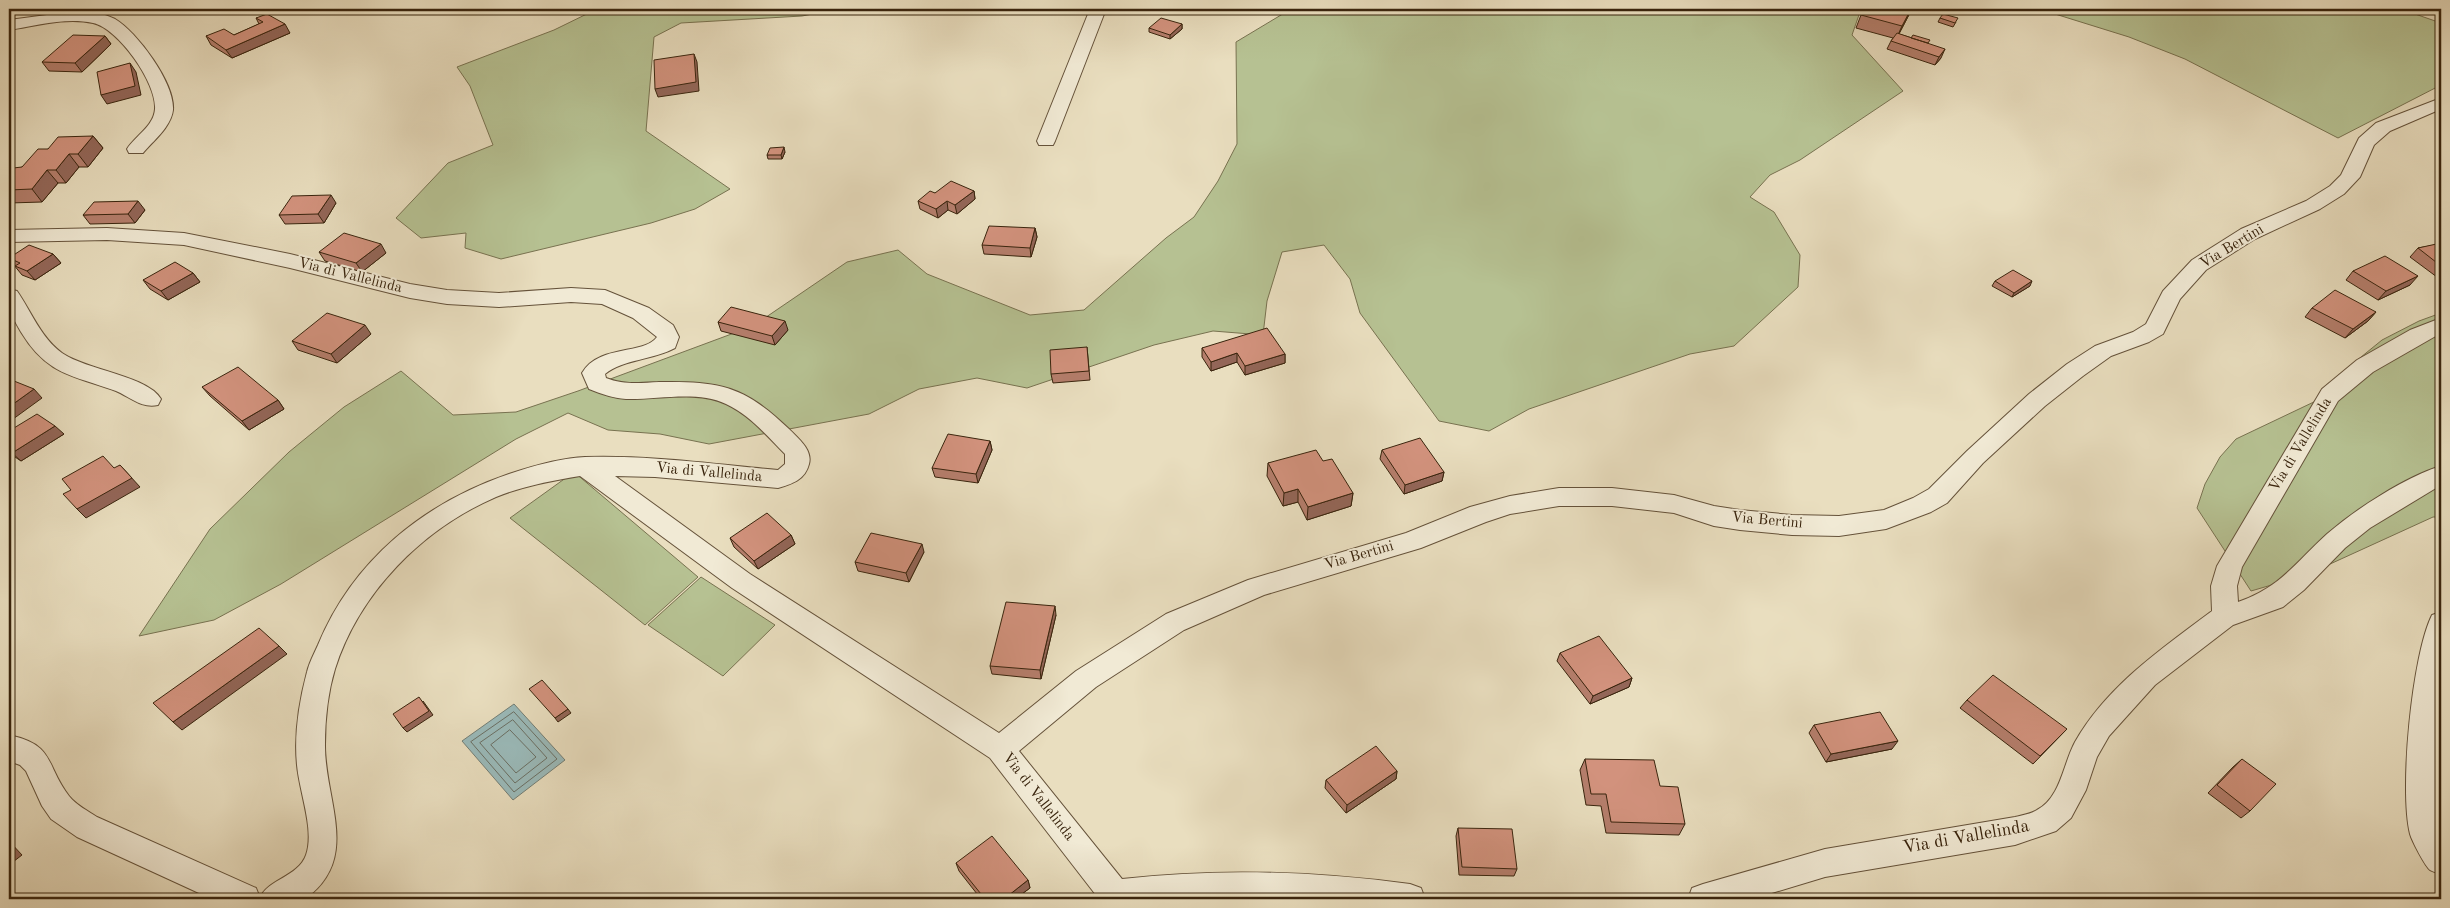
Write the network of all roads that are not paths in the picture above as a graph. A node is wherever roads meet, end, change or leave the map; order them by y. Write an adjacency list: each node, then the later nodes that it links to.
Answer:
1 (1098, 9): 4 (street)
2 (9, 25): 5 (street)
3 (2441, 103): 15 (street, Via Bertini)
4 (1046, 141)
5 (136, 149)
6 (9, 236): 10 (street, Via di Vallelinda)
7 (9, 296): 9 (street)
8 (2441, 325): 12 (street, Via di Vallelinda)
9 (150, 399)
10 (584, 466): 15 (street, Via di Vallelinda); 19 (street)
11 (2441, 475): 12 (street, Via di Vallelinda)
12 (2225, 616): 21 (street, Via di Vallelinda)
13 (2441, 623): 16 (street)
14 (9, 748): 18 (street)
15 (1000, 749): 17 (street, Via di Vallelinda)
16 (2441, 860)
17 (1113, 897): 20 (street, Via di Vallelinda)
18 (245, 899)
19 (275, 899)
20 (1410, 899)
21 (1703, 899)

